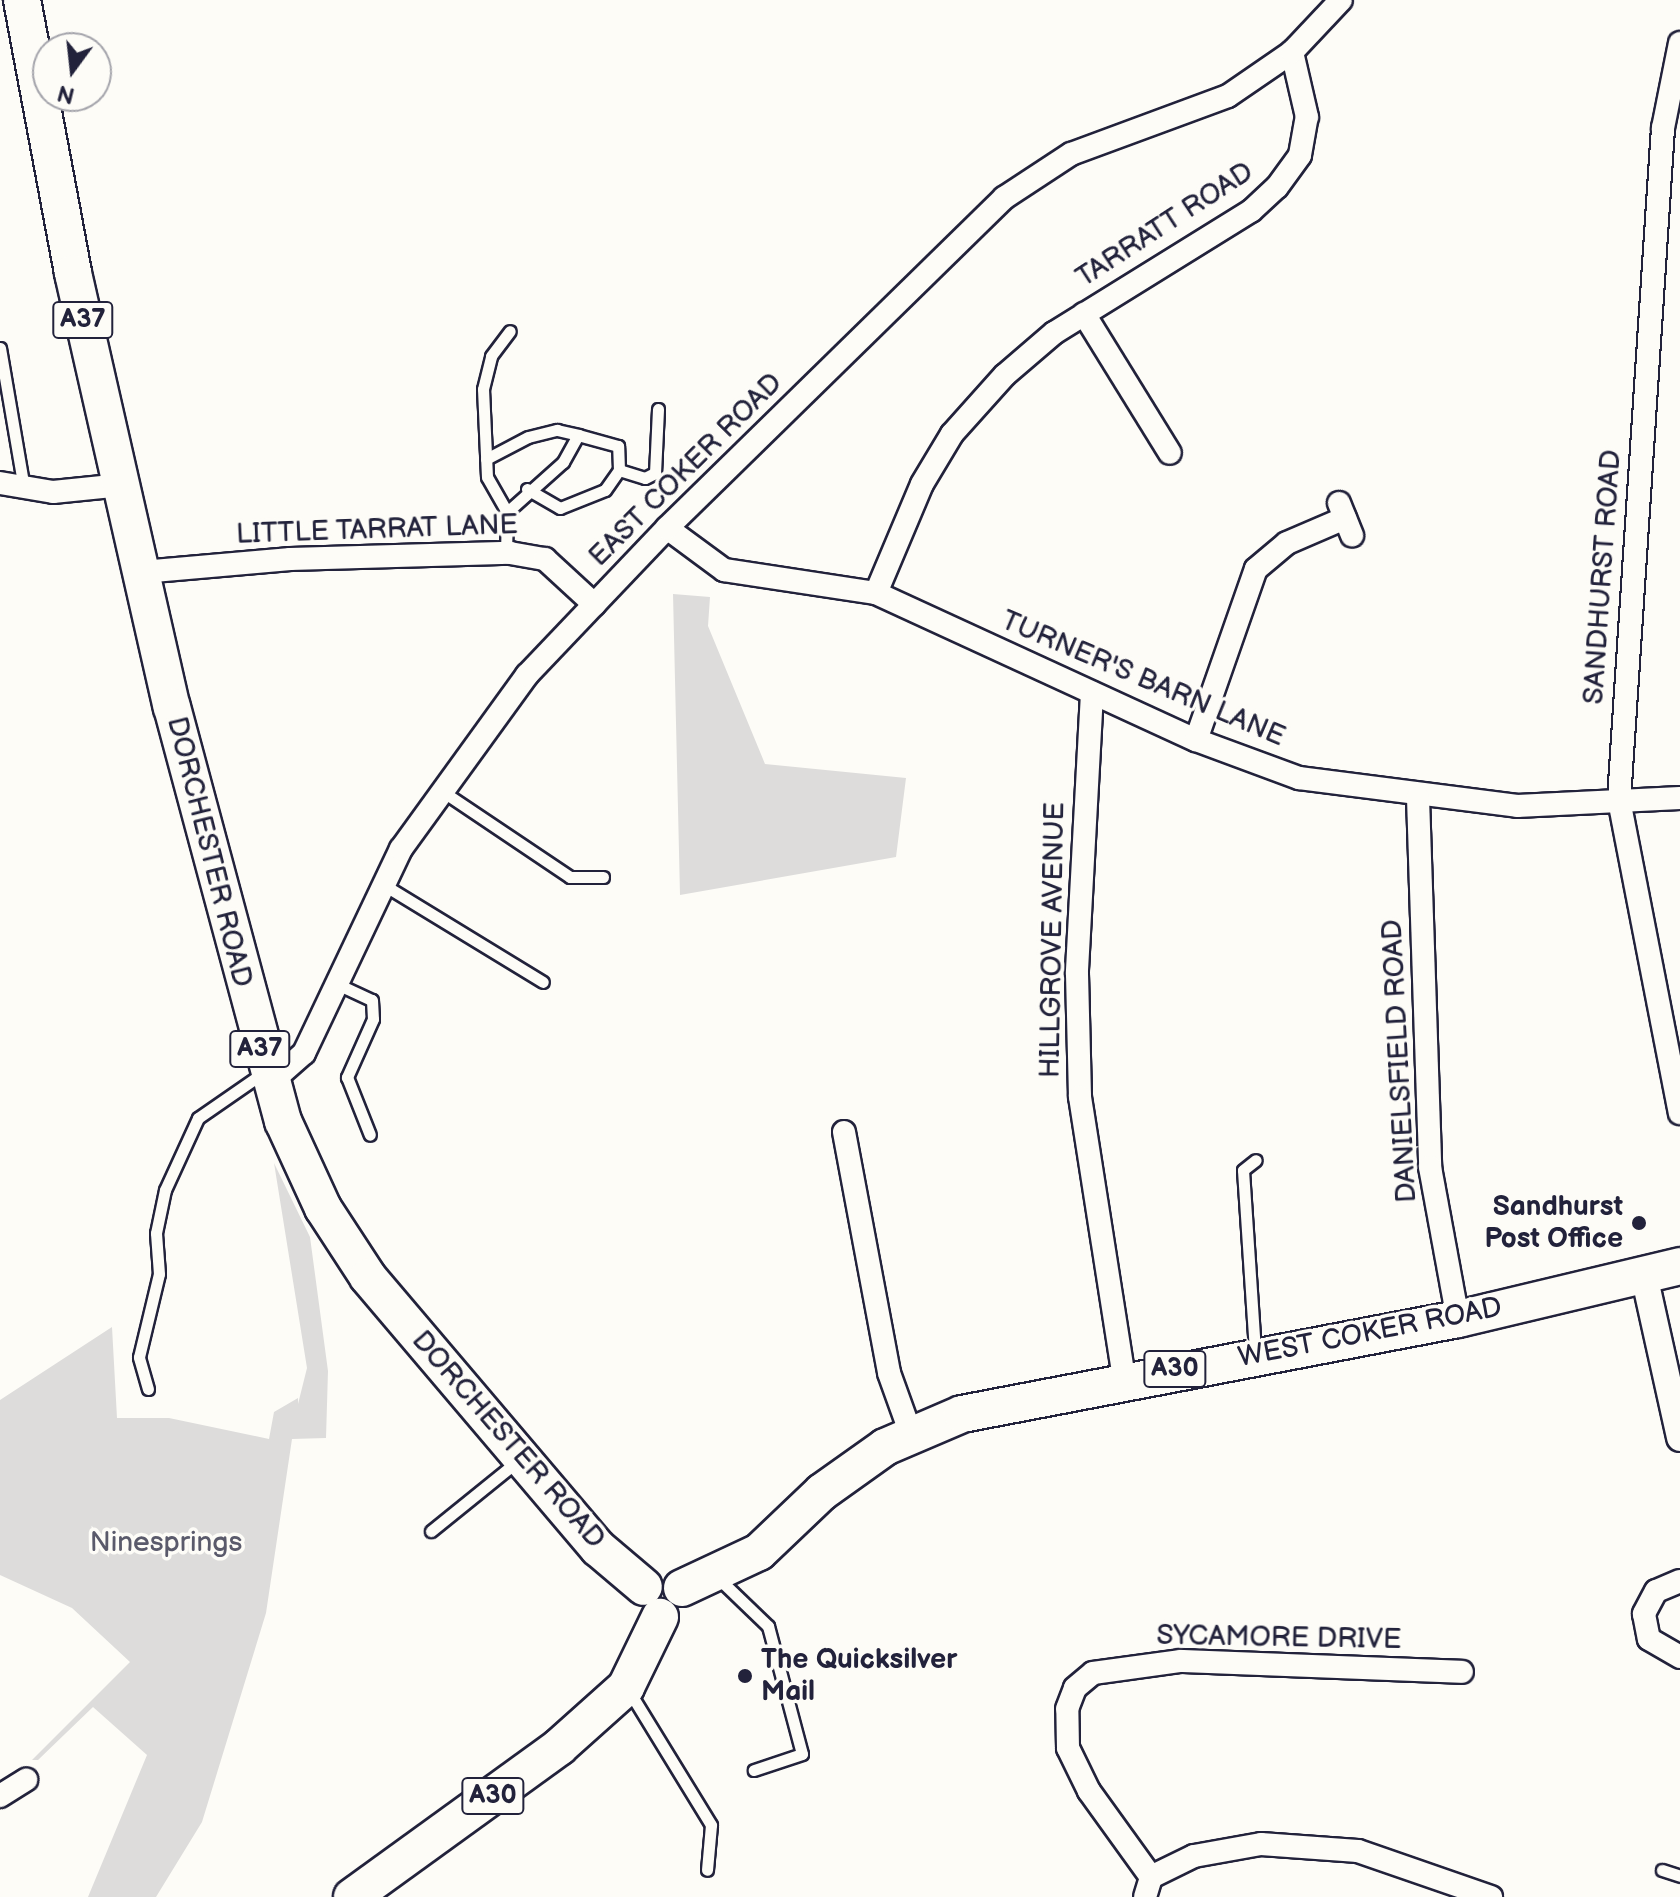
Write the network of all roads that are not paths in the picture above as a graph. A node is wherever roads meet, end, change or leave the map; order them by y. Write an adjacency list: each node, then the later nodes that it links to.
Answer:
1 (22, 0): 17 (highway, DORCHESTER ROAD / A37)
2 (1341, 0): 4 (street, EAST COKER ROAD)
3 (1680, 43): 5 (street, SANDHURST ROAD)
4 (1292, 52): 7 (street, TARRATT ROAD); 22 (street, EAST COKER ROAD)
5 (1657, 206): 6 (street); 32 (street, SANDHURST ROAD)
6 (1680, 209)
7 (1084, 314): 13 (street, TARRATT ROAD); 25 (street, TARRATT ROAD)
8 (510, 331): 14 (lane)
9 (0, 348): 10 (lane)
10 (2, 378): 18 (lane)
11 (658, 409): 15 (lane)
12 (578, 435): 14 (lane); 15 (lane); 19 (lane)
13 (1170, 453)
14 (486, 459): 20 (lane)
15 (619, 470): 19 (lane)
16 (0, 483): 18 (street)
17 (122, 485): 18 (street); 24 (highway, DORCHESTER ROAD / A37)
18 (24, 489)
19 (527, 489): 20 (lane)
20 (507, 512): 23 (lane)
21 (1345, 519): 28 (street)
22 (667, 528): 25 (street, TURNER'S BARN LANE); 26 (street, EAST COKER ROAD)
23 (506, 553): 24 (street, LITTLE TARRAT LANE); 26 (street, LITTLE TARRAT LANE)
24 (142, 572): 37 (highway, DORCHESTER ROAD / A37)
25 (876, 593): 27 (street, TURNER'S BARN LANE)
26 (594, 604): 29 (street, EAST COKER ROAD)
27 (1092, 693): 28 (street, TURNER'S BARN LANE); 46 (street, HILLGROVE AVENUE)
28 (1196, 740): 30 (street, TURNER'S BARN LANE)
29 (442, 791): 33 (lane); 34 (street, EAST COKER ROAD)
30 (1418, 798): 32 (street, TURNER'S BARN LANE); 44 (street, DANIELSFIELD ROAD)
31 (1680, 798): 32 (street, TURNER'S BARN LANE)
32 (1619, 800): 38 (street, SANDHURST ROAD)
33 (603, 877)
34 (384, 885): 35 (lane); 36 (street, EAST COKER ROAD)
35 (543, 982)
36 (337, 984): 37 (street, EAST COKER ROAD); 40 (lane)
37 (268, 1077): 47 (lane); 50 (highway, DORCHESTER ROAD / A37)
38 (1680, 1113)
39 (844, 1132): 48 (street)
40 (370, 1135)
41 (1256, 1160): 45 (lane)
42 (1680, 1266): 43 (highway, WEST COKER ROAD / A30)
43 (1644, 1275): 44 (highway, WEST COKER ROAD / A30); 49 (street)
44 (1458, 1319): 45 (highway, WEST COKER ROAD / A30)
45 (1255, 1356): 46 (highway, WEST COKER ROAD / A30)
46 (1124, 1378): 48 (highway, WEST COKER ROAD / A30)
47 (148, 1389)
48 (911, 1434): 52 (highway, WEST COKER ROAD / A30)
49 (1680, 1438)
50 (522, 1457): 51 (lane); 54 (highway, DORCHESTER ROAD / A37)
51 (431, 1531)
52 (698, 1581): 54 (highway); 58 (lane)
53 (1680, 1581): 55 (street)
54 (652, 1602): 57 (highway, A30)
55 (1680, 1657)
56 (1462, 1672): 64 (street, SYCAMORE DRIVE)
57 (626, 1687): 61 (lane); 65 (highway, A30)
58 (754, 1770)
59 (26, 1780): 60 (street)
60 (0, 1796)
61 (707, 1870)
62 (1662, 1870): 63 (lane)
63 (1680, 1876)
64 (1148, 1887): 66 (street)
65 (352, 1897)
66 (1491, 1897)

